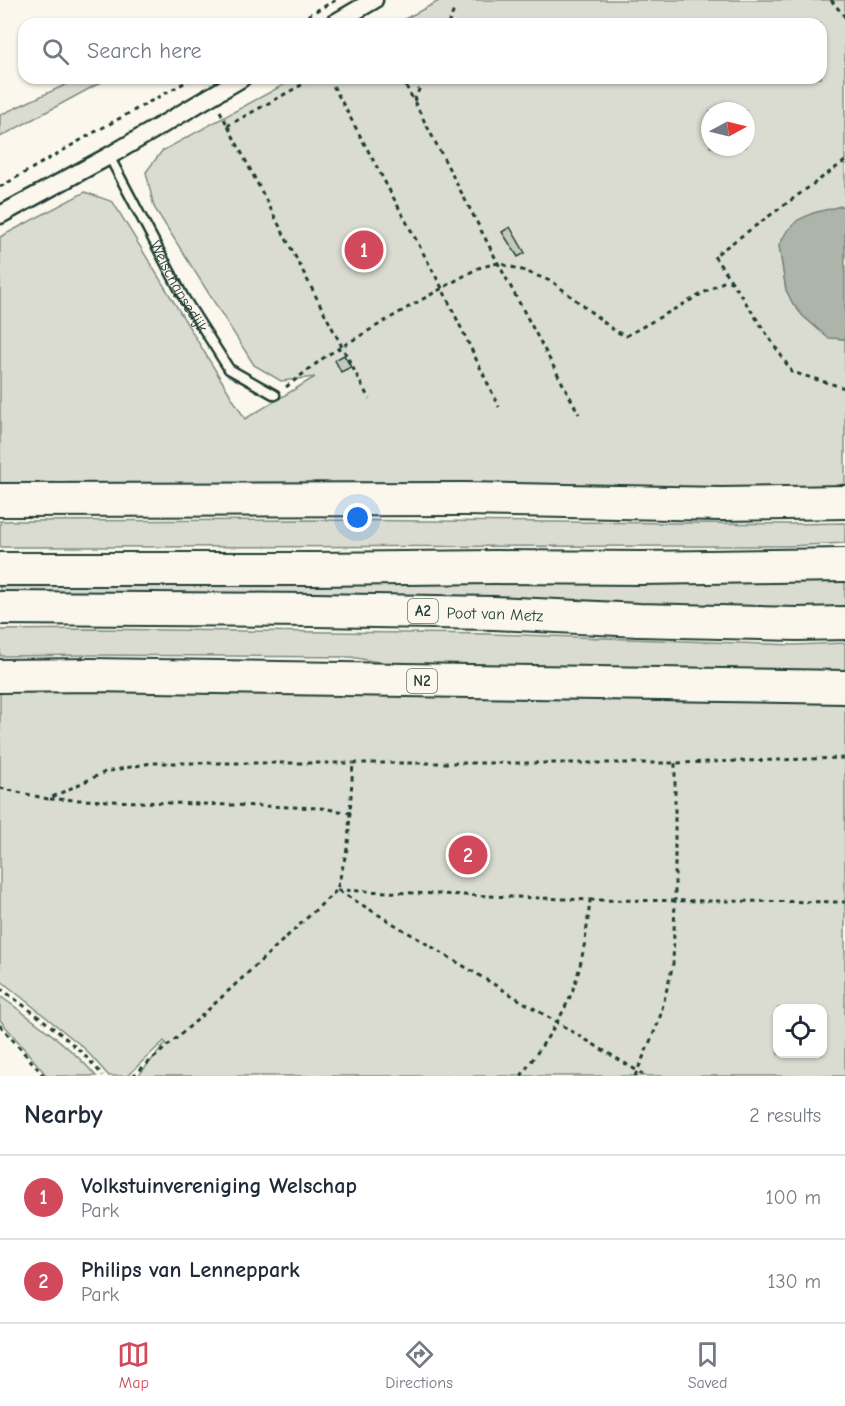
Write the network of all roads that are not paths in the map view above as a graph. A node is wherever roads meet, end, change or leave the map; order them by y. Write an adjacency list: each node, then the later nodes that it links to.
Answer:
1 (374, 0): 2 (street)
2 (343, 18)
3 (232, 84): 4 (street)
4 (109, 156): 5 (street); 6 (lane, Welschapsedijk)
5 (0, 215)
6 (275, 395)
7 (0, 500): 8 (highway)
8 (845, 502)
9 (845, 565): 10 (highway)
10 (0, 569)
11 (0, 608): 12 (highway, Poot van Metz / A2)
12 (845, 623)
13 (0, 676): 14 (highway, N2)
14 (845, 687)

